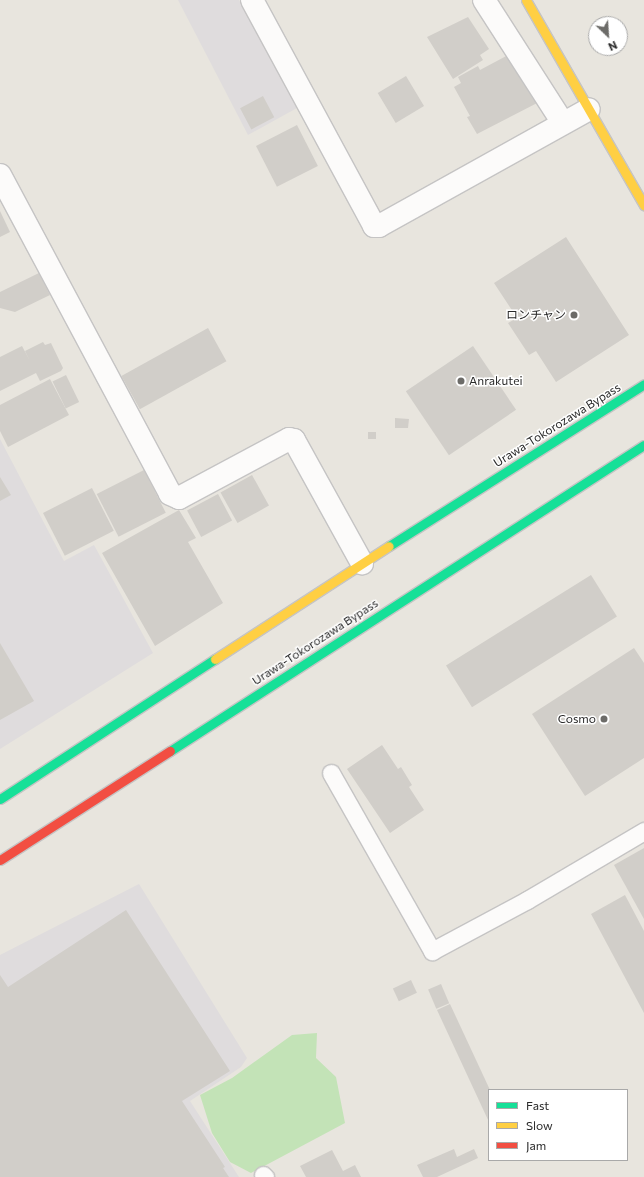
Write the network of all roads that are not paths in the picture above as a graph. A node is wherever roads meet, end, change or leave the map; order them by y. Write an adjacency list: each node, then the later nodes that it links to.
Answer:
1 (252, 0): 5 (street)
2 (484, 0): 5 (street)
3 (526, 0): 4 (main road)
4 (589, 109): 5 (street); 7 (main road)
5 (563, 123)
6 (0, 175): 10 (street)
7 (644, 205)
8 (644, 384): 10 (main road, Urawa-Tokorozawa Bypass)
9 (644, 445): 14 (main road, Urawa-Tokorozawa Bypass)
10 (362, 563): 12 (main road, Urawa-Tokorozawa Bypass)
11 (331, 773): 13 (lane)
12 (0, 799)
13 (644, 831)
14 (0, 860)

